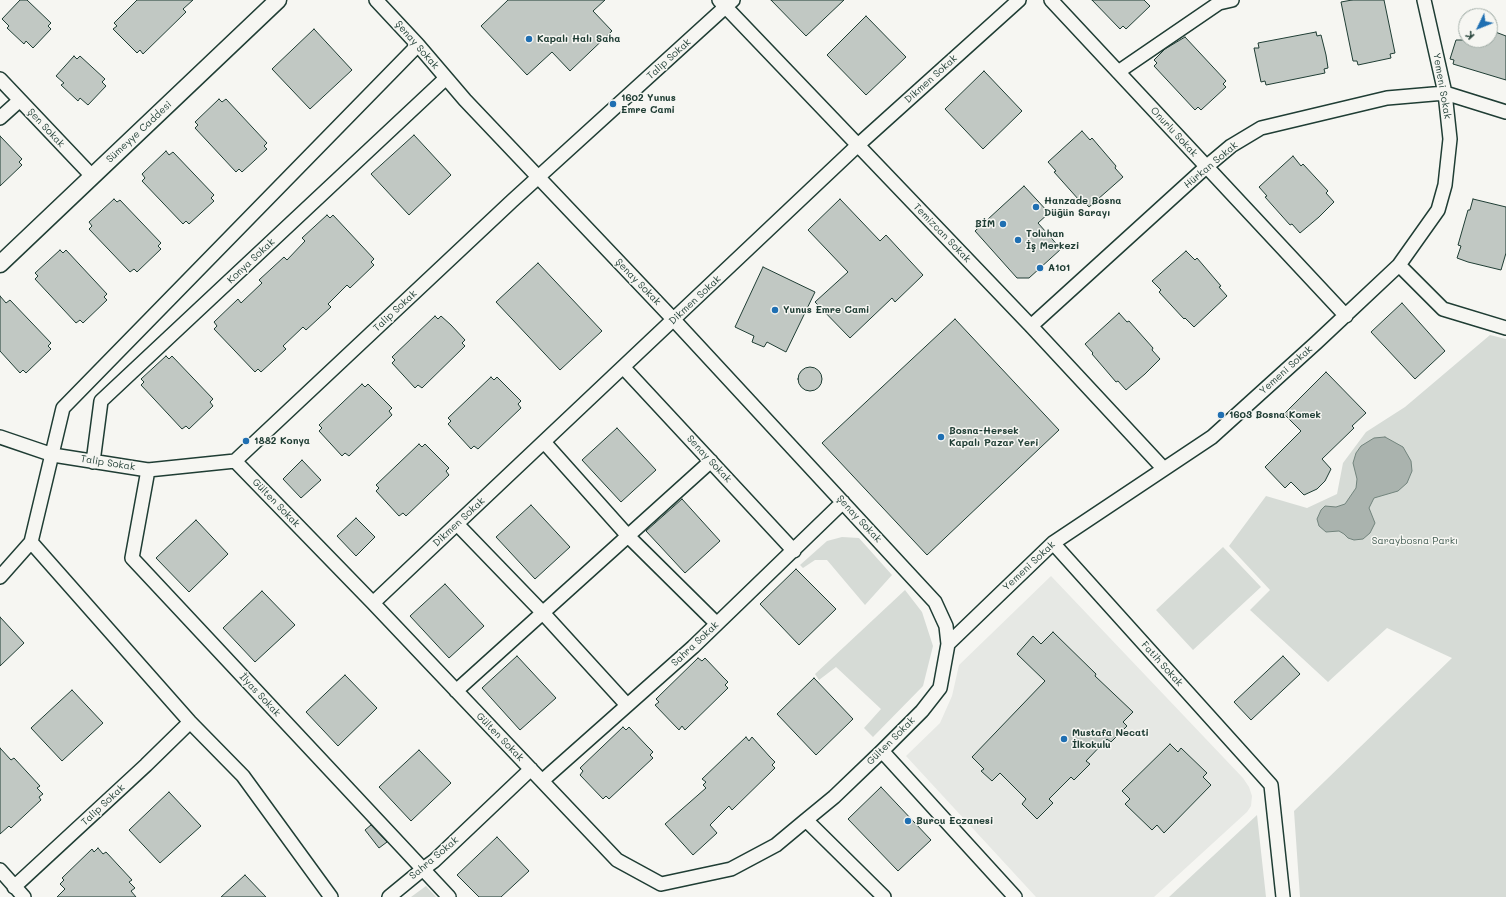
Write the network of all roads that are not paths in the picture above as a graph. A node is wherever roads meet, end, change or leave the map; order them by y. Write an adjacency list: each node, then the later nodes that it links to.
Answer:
1 (278, 0): 18 (street, Sümeyye Caddesi)
2 (376, 0): 8 (street, Şenay Sokak)
3 (1019, 0): 16 (street, Dikmen Sokak)
4 (1051, 0): 9 (street, Onurlu Sokak)
5 (1232, 0): 9 (street)
6 (1424, 0): 12 (street, Yemeni Sokak)
7 (726, 2): 16 (street, Temizcan Sokak); 19 (street, Talip Sokak)
8 (418, 45): 10 (street, Şenay Sokak); 29 (street)
9 (1118, 72): 17 (street, Onurlu Sokak)
10 (446, 78): 19 (street, Şenay Sokak); 32 (street, Konya Sokak)
11 (0, 79): 13 (street, Şen Sokak)
12 (1445, 93): 14 (street, Hürkan Sokak); 17 (street, Hürkan Sokak); 21 (street, Yemeni Sokak)
13 (20, 100): 15 (street); 18 (street, Şen Sokak)
14 (1506, 112)
15 (0, 118)
16 (858, 145): 23 (street, Dikmen Sokak); 24 (street, Temizcan Sokak)
17 (1206, 167): 22 (street, Onurlu Sokak); 24 (street, Hürkan Sokak)
18 (92, 176): 20 (street, Sümeyye Caddesi)
19 (537, 178): 23 (street, Şenay Sokak); 30 (street, Talip Sokak)
20 (2, 257)
21 (1399, 265): 22 (street, Yemeni Sokak); 25 (street)
22 (1346, 316): 33 (street, Yemeni Sokak)
23 (674, 320): 26 (street, Dikmen Sokak); 35 (street, Şenay Sokak)
24 (1031, 326): 33 (street, Temizcan Sokak)
25 (1506, 328)
26 (623, 367): 28 (street, Dikmen Sokak); 31 (street, Senay Sokak)
27 (0, 437): 29 (street, Talip Sokak)
28 (544, 442): 36 (street, Dikmen Sokak); 37 (street)
29 (53, 455): 32 (street, Talip Sokak); 38 (street)
30 (235, 461): 34 (street, Talip Sokak); 42 (street, Gülten Sokak)
31 (711, 461): 37 (street); 40 (street, Senay Sokak)
32 (93, 462): 34 (street, Talip Sokak)
33 (1163, 468): 39 (street, Yemeni Sokak)
34 (148, 470): 53 (street, İlyas Sokak)
35 (843, 502): 40 (street, Sahra Sokak); 45 (street, Şenay Sokak)
36 (457, 524): 42 (street, Dikmen Sokak); 43 (street)
37 (628, 536): 43 (street); 44 (street)
38 (31, 542): 41 (street); 48 (street)
39 (1053, 543): 45 (street, Yemeni Sokak); 62 (street, Fatih Sokak)
40 (794, 551): 44 (street, Sahra Sokak)
41 (0, 577)
42 (373, 603): 46 (street, Gülten Sokak)
43 (543, 613): 46 (street); 47 (street)
44 (717, 624): 47 (street, Sahra Sokak)
45 (948, 644): 49 (street, Gülten Sokak)
46 (456, 691): 50 (street, Gülten Sokak)
47 (627, 705): 51 (street, Sahra Sokak)
48 (190, 722): 55 (street, Talip Sokak); 57 (street)
49 (882, 751): 52 (street, Gülten Sokak); 61 (street)
50 (531, 769): 51 (street, Gülten Sokak); 53 (street, Sahra Sokak)
51 (542, 781): 52 (street, Gülten Sokak)
52 (806, 820): 60 (street)
53 (422, 868): 58 (street, Sahra Sokak); 59 (street, İlyas Sokak)
54 (0, 870): 55 (street)
55 (14, 886): 56 (street)
56 (24, 897)
57 (331, 897)
58 (388, 897)
59 (449, 897)
60 (884, 897)
61 (1015, 897)
62 (1283, 897)

